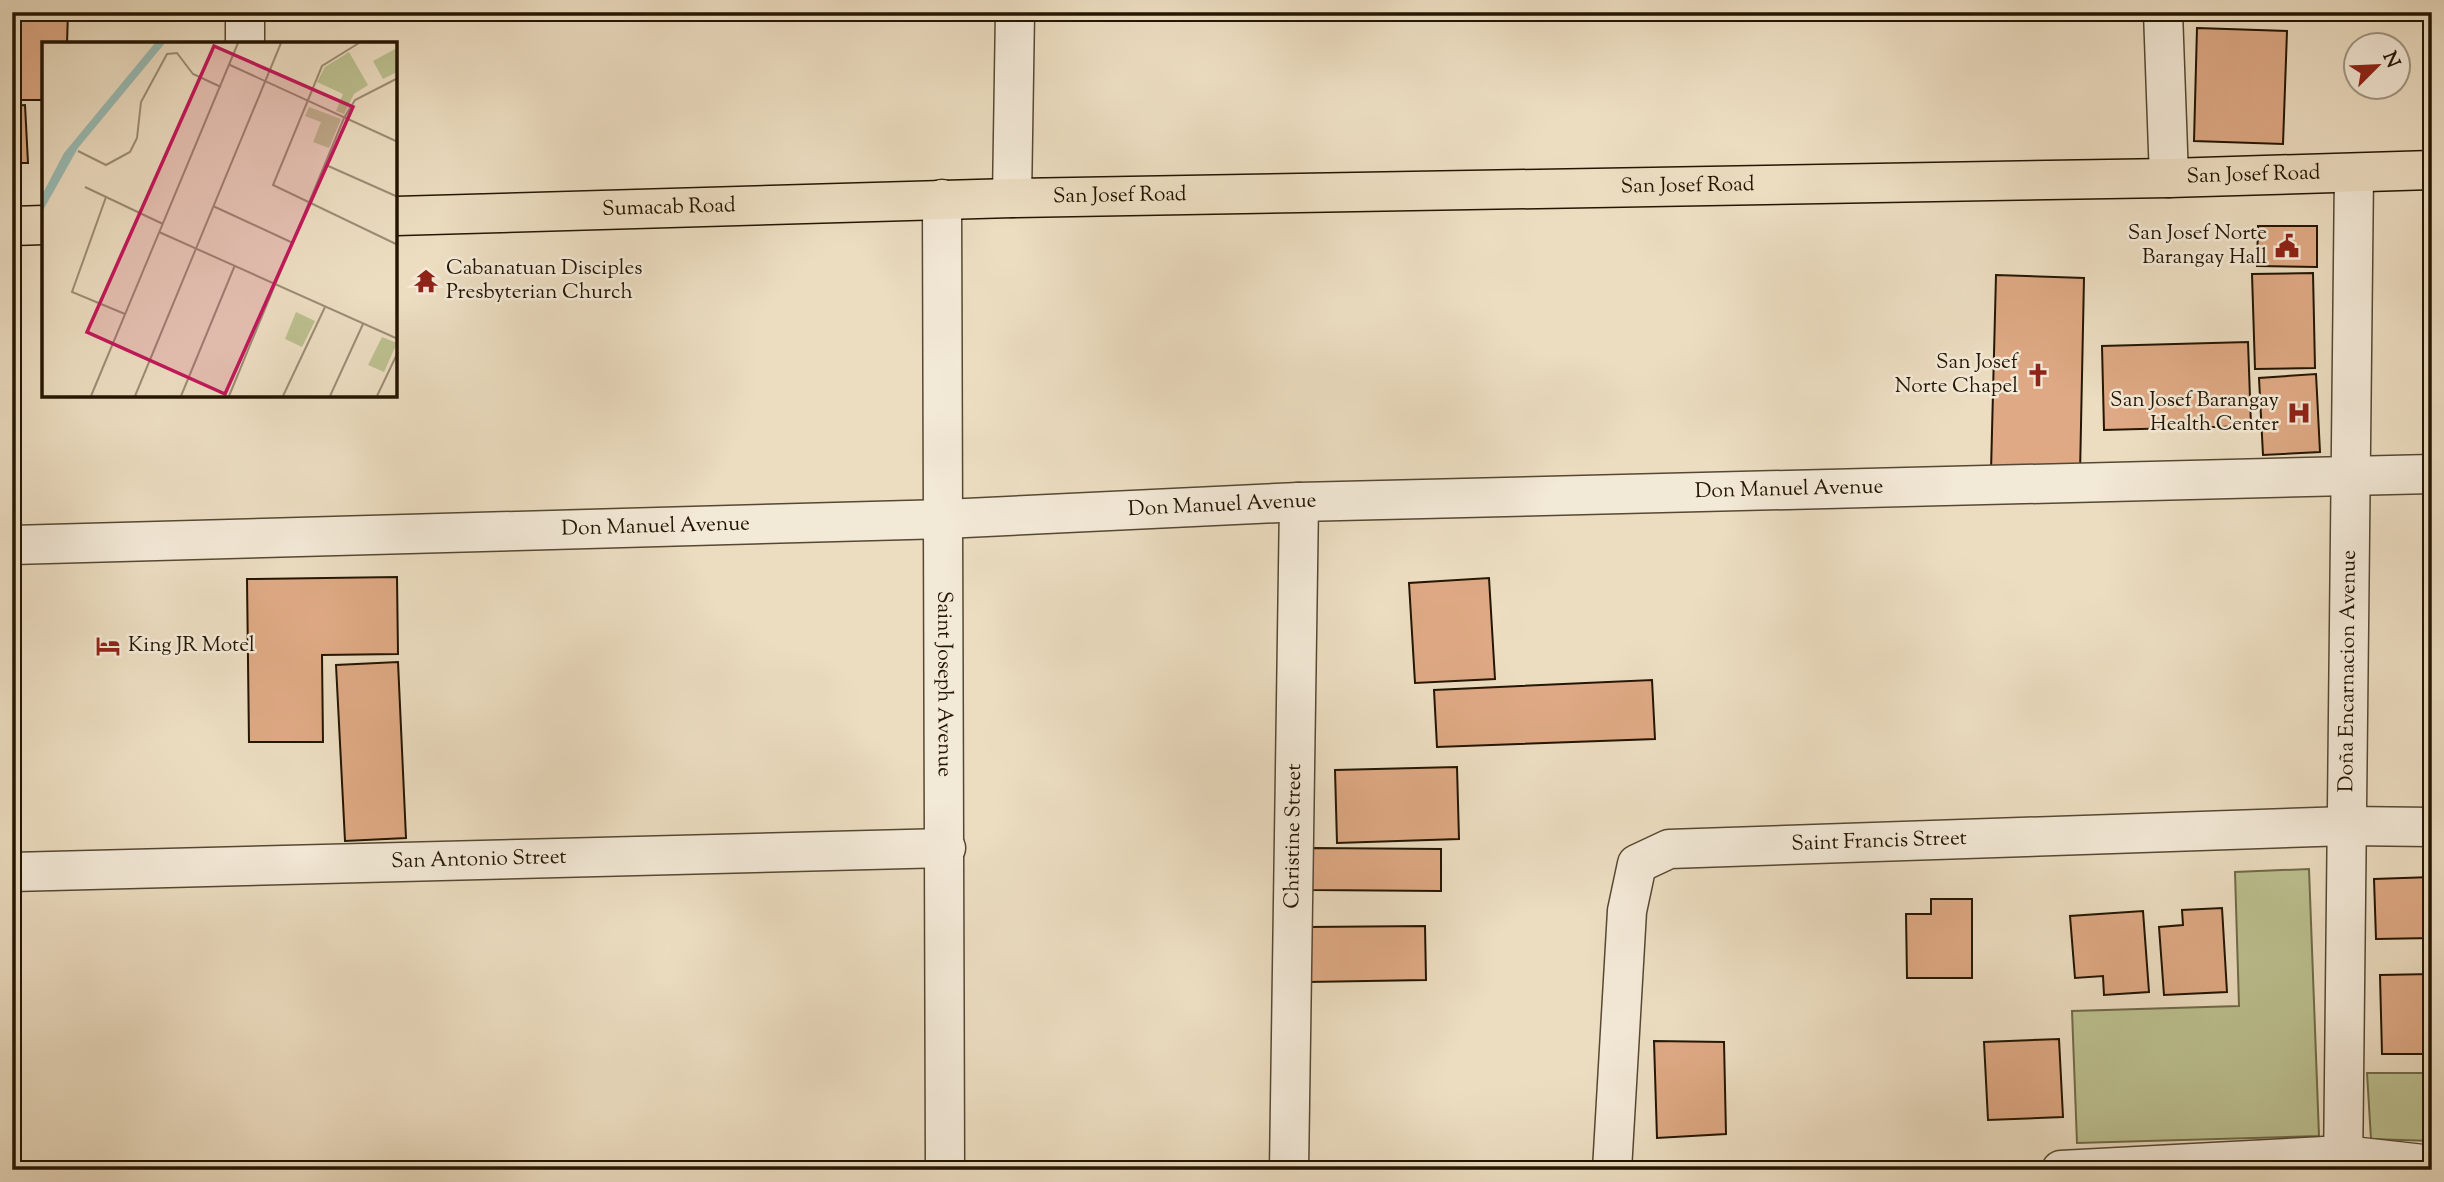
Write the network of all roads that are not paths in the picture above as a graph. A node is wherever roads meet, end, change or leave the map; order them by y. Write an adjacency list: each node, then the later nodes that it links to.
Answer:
1 (244, 12): 4 (street)
2 (1015, 12): 8 (street)
3 (2163, 12): 7 (street)
4 (245, 42)
5 (2432, 170): 6 (main road, San Josef Road)
6 (2354, 173): 7 (main road, San Josef Road); 13 (street, Doña Encarnacion Avenue)
7 (2169, 178): 8 (main road, San Josef Road)
8 (1012, 198): 9 (main road, San Josef Road)
9 (942, 199): 10 (main road, Sumacab Road); 16 (street, Saint Joseph Avenue)
10 (397, 216)
11 (42, 225): 12 (main road)
12 (12, 226)
13 (2350, 474): 14 (street, Don Manuel Avenue); 15 (street, Don Manuel Avenue); 18 (street, Doña Encarnacion Avenue)
14 (2432, 474)
15 (1299, 502): 16 (street, Don Manuel Avenue); 25 (street, Christine Street)
16 (945, 519): 17 (street, Don Manuel Avenue); 20 (street, Saint Joseph Avenue)
17 (12, 545)
18 (2347, 826): 19 (street, Saint Francis Street); 22 (street, Doña Encarnacion Avenue); 26 (street, Saint Francis Street)
19 (2432, 827)
20 (946, 848): 21 (street, San Antonio Street); 24 (street, Saint Joseph Avenue)
21 (12, 872)
22 (2343, 1163): 23 (street); 27 (street)
23 (2432, 1165)
24 (945, 1170)
25 (1289, 1170)
26 (1612, 1170)
27 (2061, 1170)

